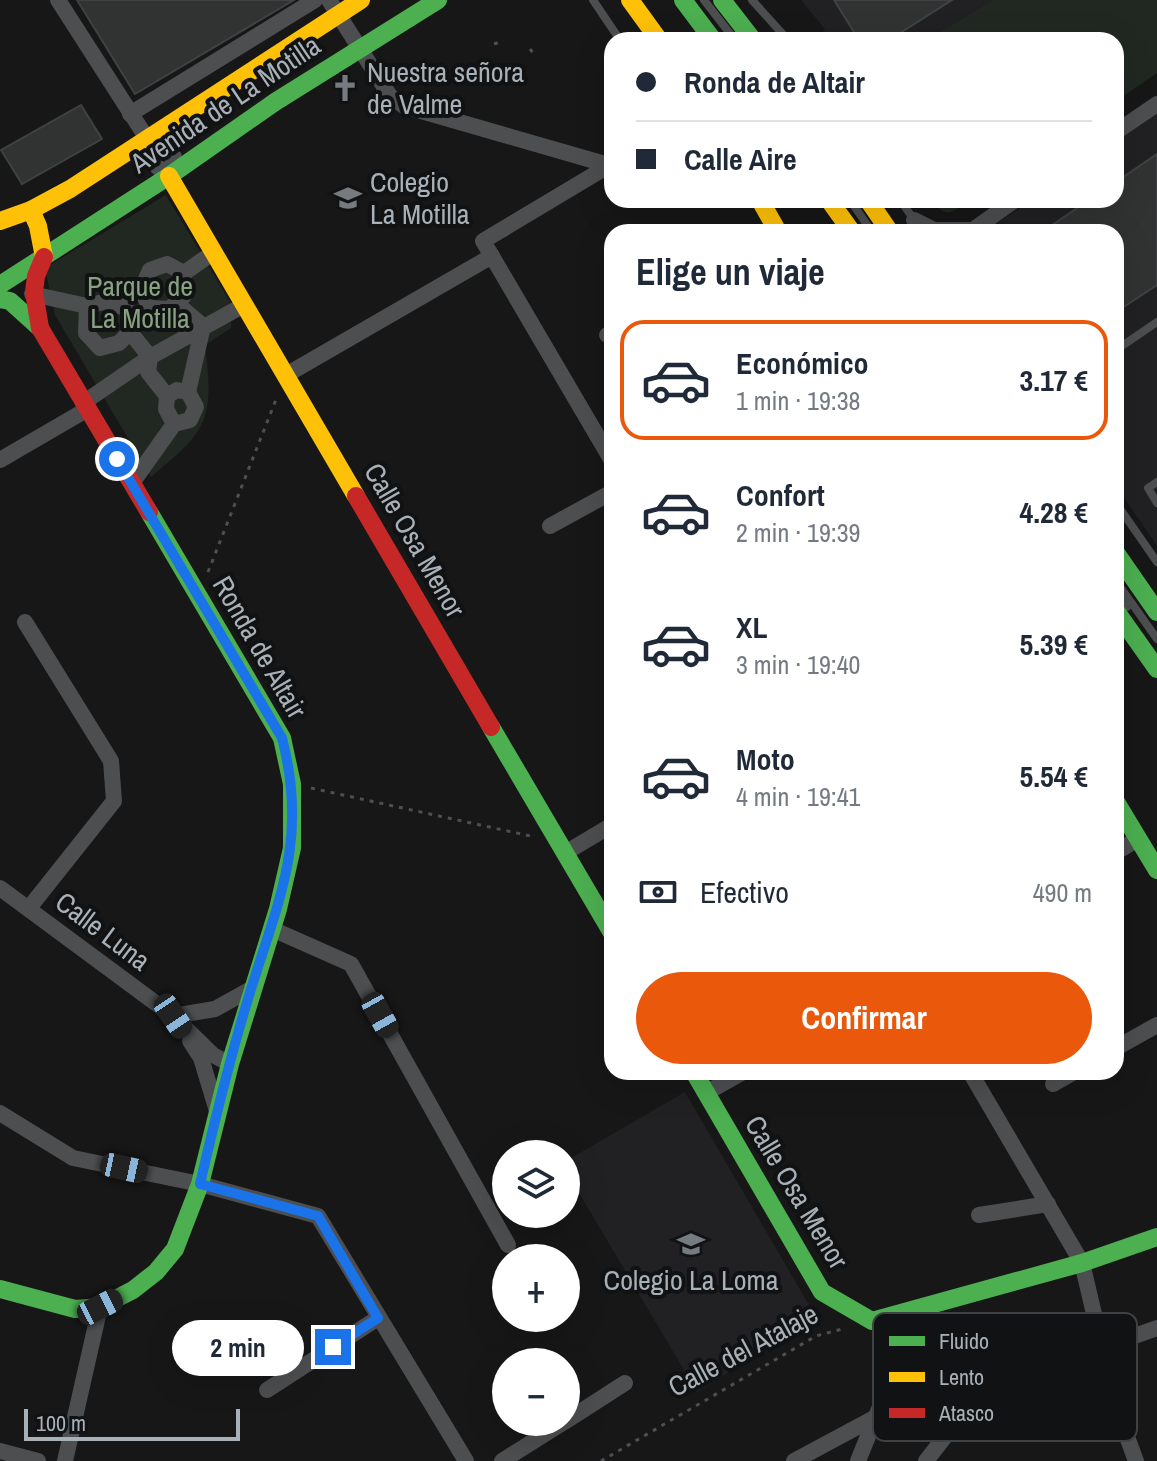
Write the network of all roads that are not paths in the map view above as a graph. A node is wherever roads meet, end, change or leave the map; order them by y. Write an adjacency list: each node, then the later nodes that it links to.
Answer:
1 (58, 0): 21 (street)
2 (315, 0): 21 (street)
3 (361, 0): 11 (street, Avenida de La Motilla)
4 (438, 0): 19 (street, Avenida de La Motilla)
5 (593, 0): 12 (lane)
6 (630, 0): 13 (street)
7 (683, 0): 14 (street)
8 (701, 0): 15 (lane); 16 (lane)
9 (722, 0): 17 (street)
10 (752, 0): 18 (lane)
11 (334, 7): 19 (street); 23 (street, Avenida de La Motilla)
12 (615, 32)
13 (653, 32)
14 (707, 32)
15 (722, 32)
16 (728, 32)
17 (747, 32)
18 (781, 32)
19 (360, 50): 24 (street); 26 (street, Avenida de La Motilla)
20 (1157, 104): 22 (street)
21 (130, 114): 23 (street)
22 (1124, 127)
23 (146, 137): 26 (street); 28 (street, Avenida de La Motilla)
24 (604, 164)
25 (604, 170): 32 (street)
26 (169, 176): 31 (street, Calle Osa Menor); 33 (street, Avenida de La Motilla)
27 (1004, 208): 30 (street)
28 (31, 210): 29 (street, Avenida de La Motilla); 33 (street)
29 (1, 219)
30 (981, 224)
31 (214, 252): 34 (street); 40 (street, Calle Osa Menor)
32 (492, 256): 49 (street); 54 (street)
33 (44, 257): 35 (street, Avenida de La Motilla); 36 (street)
34 (184, 273): 38 (street); 39 (street)
35 (0, 285)
36 (32, 294): 41 (street); 45 (street, Ronda de Altair)
37 (0, 299): 45 (street, Ronda de Altair)
38 (146, 301): 39 (street); 42 (street)
39 (176, 303): 44 (street)
40 (244, 305): 44 (street); 49 (street, Calle Osa Menor)
41 (87, 306): 42 (street); 46 (street)
42 (130, 310): 46 (street)
43 (1157, 322): 47 (lane)
44 (203, 326): 48 (street); 50 (street)
45 (40, 328): 52 (street, Ronda de Altair)
46 (130, 332): 48 (street)
47 (1124, 345)
48 (150, 357): 51 (street); 52 (street)
49 (286, 375): 76 (street, Calle Osa Menor)
50 (188, 392): 51 (street); 53 (street)
51 (167, 396): 53 (street)
52 (85, 407): 55 (street); 57 (street, Ronda de Altair)
53 (174, 424): 57 (street)
54 (604, 447)
55 (0, 460)
56 (1157, 482): 59 (lane)
57 (132, 483): 81 (street, Ronda de Altair)
58 (604, 496): 61 (street)
59 (1157, 503)
60 (1124, 515): 62 (lane)
61 (550, 526)
62 (1157, 562)
63 (1124, 565): 66 (street)
64 (1124, 592): 69 (lane)
65 (1124, 603): 70 (lane)
66 (1157, 612)
67 (25, 622): 79 (street)
68 (1124, 622): 71 (street)
69 (1157, 639)
70 (1157, 650)
71 (1157, 669)
72 (1124, 815): 74 (street)
73 (604, 829): 76 (street)
74 (1138, 839): 75 (street); 77 (street)
75 (1124, 847)
76 (562, 848): 80 (street, Calle Osa Menor)
77 (1157, 870)
78 (0, 888): 79 (street, Calle Luna)
79 (29, 908): 83 (street, Calle Luna)
80 (604, 919)
81 (272, 929): 82 (street, Ronda de Altair); 99 (street)
82 (251, 989): 83 (street); 86 (street, Ronda de Altair)
83 (173, 1016): 86 (street, Calle Luna); 93 (street, Calle Luna)
84 (1157, 1025): 85 (street)
85 (1124, 1044)
86 (230, 1064): 93 (street, Ronda de Altair)
87 (699, 1080): 92 (street, Calle Osa Menor)
88 (729, 1080): 92 (street)
89 (975, 1080): 96 (street)
90 (1060, 1080): 91 (street)
91 (1053, 1084)
92 (706, 1093): 108 (street, Calle Osa Menor)
93 (217, 1111): 95 (street, Ronda de Altair)
94 (0, 1113): 95 (street)
95 (200, 1184): 102 (street, Ronda de Altair); 107 (street)
96 (1048, 1204): 97 (street); 100 (street)
97 (979, 1215)
98 (1157, 1237): 100 (street)
99 (507, 1244)
100 (1082, 1263): 103 (street); 106 (street)
101 (0, 1289): 102 (street)
102 (100, 1307): 121 (street)
103 (920, 1308): 104 (street, Calle Osa Menor); 105 (street)
104 (902, 1313)
105 (918, 1313)
106 (1094, 1313)
107 (378, 1318): 112 (street); 122 (street)
108 (873, 1321)
109 (1157, 1328): 110 (street)
110 (1137, 1335)
111 (625, 1383): 113 (street)
112 (267, 1390)
113 (580, 1412)
114 (873, 1419): 124 (street)
115 (873, 1424): 125 (street)
116 (541, 1436): 123 (street)
117 (942, 1441): 126 (street)
118 (1129, 1441): 127 (street)
119 (0, 1451): 120 (street)
120 (38, 1461)
121 (65, 1461)
122 (466, 1461)
123 (502, 1461)
124 (794, 1461)
125 (858, 1461)
126 (926, 1461)
127 (1136, 1461)

